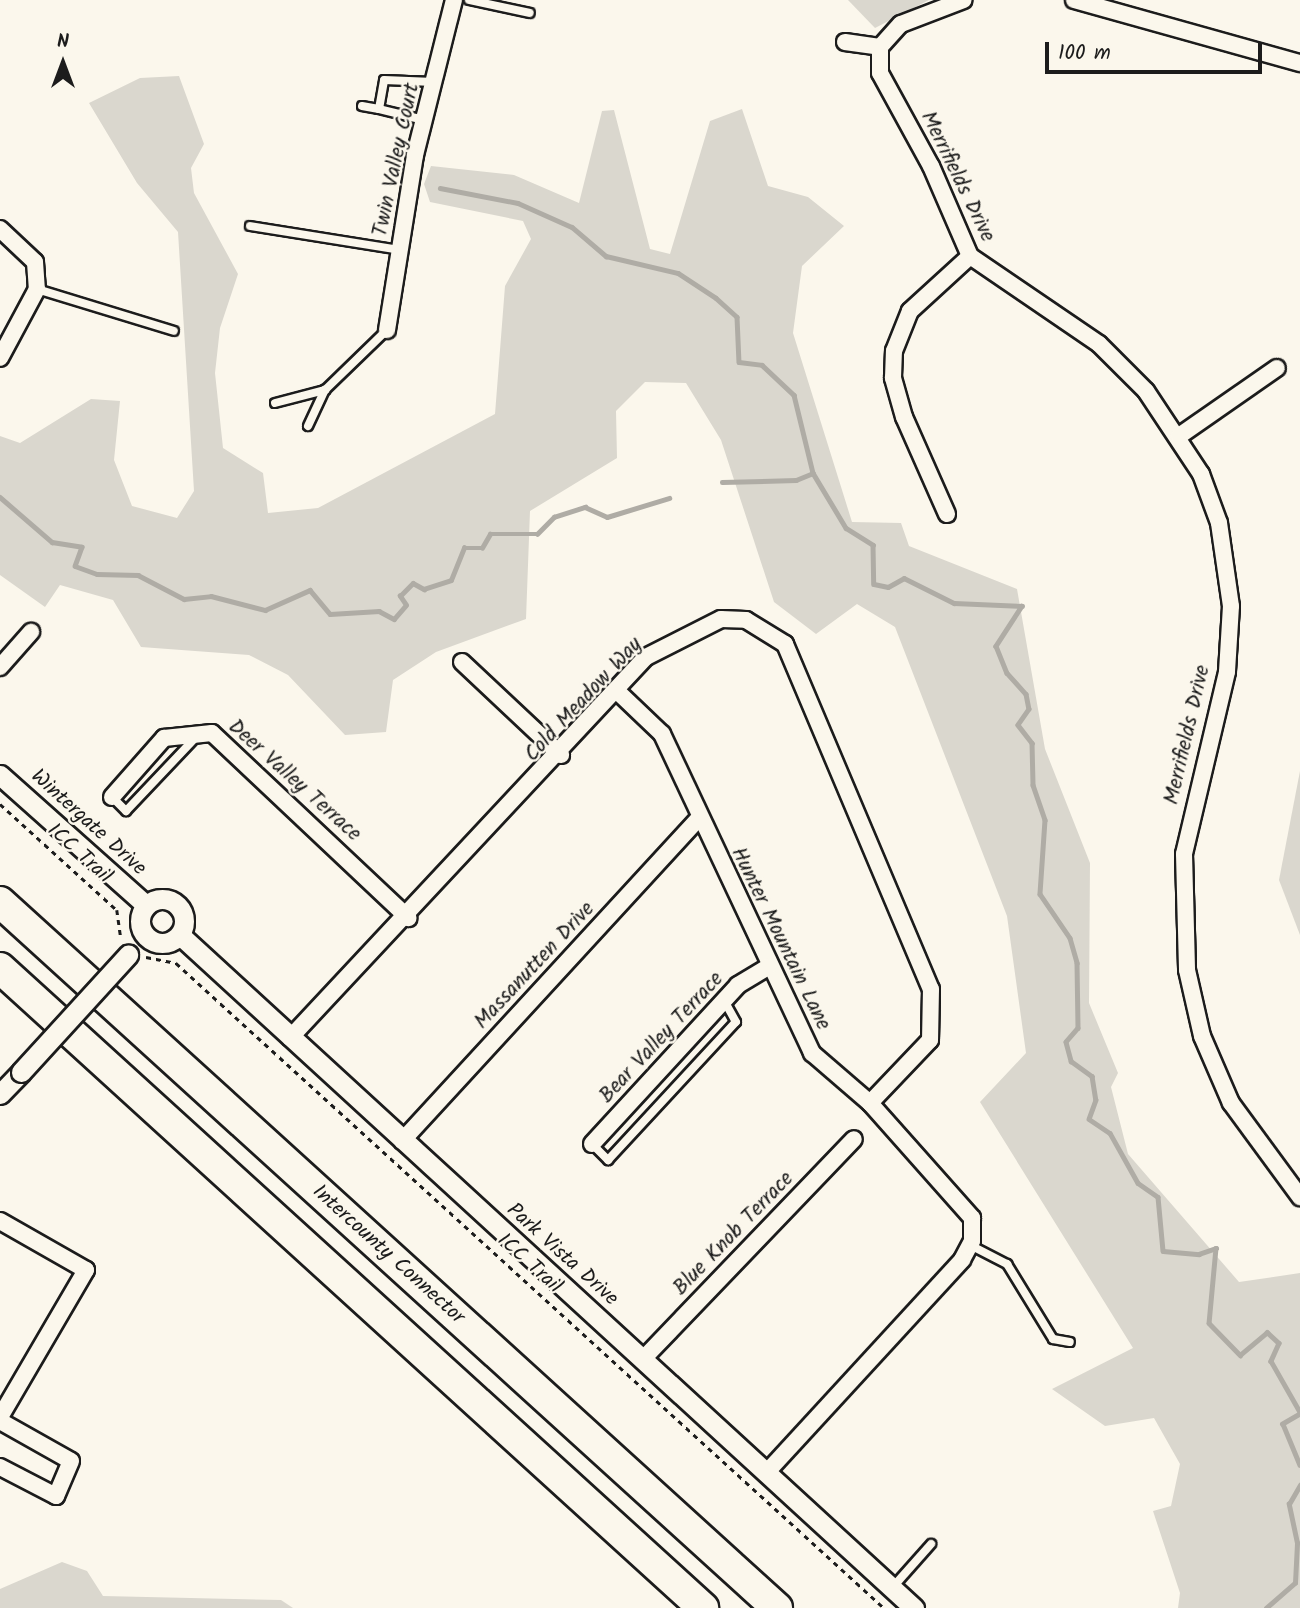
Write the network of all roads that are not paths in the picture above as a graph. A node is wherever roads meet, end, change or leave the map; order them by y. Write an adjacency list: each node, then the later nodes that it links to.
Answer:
1 (454, 0): 9 (street, Twin Valley Court)
2 (469, 0): 5 (lane)
3 (964, 0): 7 (street)
4 (1074, 0): 8 (street)
5 (530, 13)
6 (845, 42): 7 (street)
7 (880, 47): 16 (street, Merrifields Drive)
8 (1300, 63)
9 (434, 82): 11 (lane); 12 (street, Twin Valley Court)
10 (362, 106): 11 (lane)
11 (379, 109): 12 (lane)
12 (424, 120): 15 (street, Twin Valley Court)
13 (250, 226): 15 (lane)
14 (0, 229): 17 (street)
15 (400, 250): 18 (street, Twin Valley Court)
16 (970, 256): 25 (street, Merrifields Drive); 26 (street)
17 (37, 289): 19 (lane); 20 (street)
18 (387, 330): 22 (lane)
19 (174, 331)
20 (0, 358)
21 (1277, 368): 25 (street)
22 (325, 390): 23 (lane); 24 (lane)
23 (275, 403)
24 (308, 426)
25 (1179, 436): 52 (street, Merrifields Drive)
26 (947, 514)
27 (31, 632): 29 (street)
28 (462, 662): 32 (street)
29 (0, 667)
30 (617, 691): 32 (street, Cold Meadow Way); 35 (street, Hunter Mountain Lane); 48 (street, Cold Meadow Way)
31 (198, 734): 34 (street, Deer Valley Terrace); 34 (lane); 38 (street, Deer Valley Terrace)
32 (561, 755): 38 (street, Cold Meadow Way)
33 (0, 775): 37 (street, Wintergate Drive)
34 (112, 797)
35 (699, 818): 41 (street, Hunter Mountain Lane); 50 (street, Massanutten Drive)
36 (0, 902): 63 (highway, Intercounty Connector)
37 (146, 905): 39 (street); 40 (street)
38 (408, 918): 44 (street, Cold Meadow Way)
39 (180, 935): 40 (street); 44 (street, Park Vista Drive)
40 (144, 936): 47 (street, bridge)
41 (768, 967): 43 (street, Bear Valley Terrace); 48 (street, Hunter Mountain Lane)
42 (0, 968): 62 (highway)
43 (724, 1000): 45 (street, Bear Valley Terrace); 46 (lane)
44 (290, 1038): 50 (street, Park Vista Drive)
45 (660, 1070): 46 (lane); 51 (street, Bear Valley Terrace)
46 (676, 1086): 51 (lane)
47 (0, 1094)
48 (870, 1103): 54 (street, Hunter Mountain Lane)
49 (854, 1139): 56 (street, Blue Knob Terrace)
50 (402, 1141): 56 (street, Park Vista Drive)
51 (592, 1144)
52 (1300, 1197)
53 (0, 1221): 57 (street)
54 (970, 1245): 55 (lane); 59 (street)
55 (1070, 1342)
56 (644, 1358): 59 (street, Park Vista Drive)
57 (0, 1419): 58 (street)
58 (0, 1467)
59 (769, 1470): 61 (street, Park Vista Drive)
60 (931, 1544): 61 (lane)
61 (892, 1587): 64 (street, Park Vista Drive)
62 (703, 1608)
63 (777, 1608)
64 (914, 1608)

